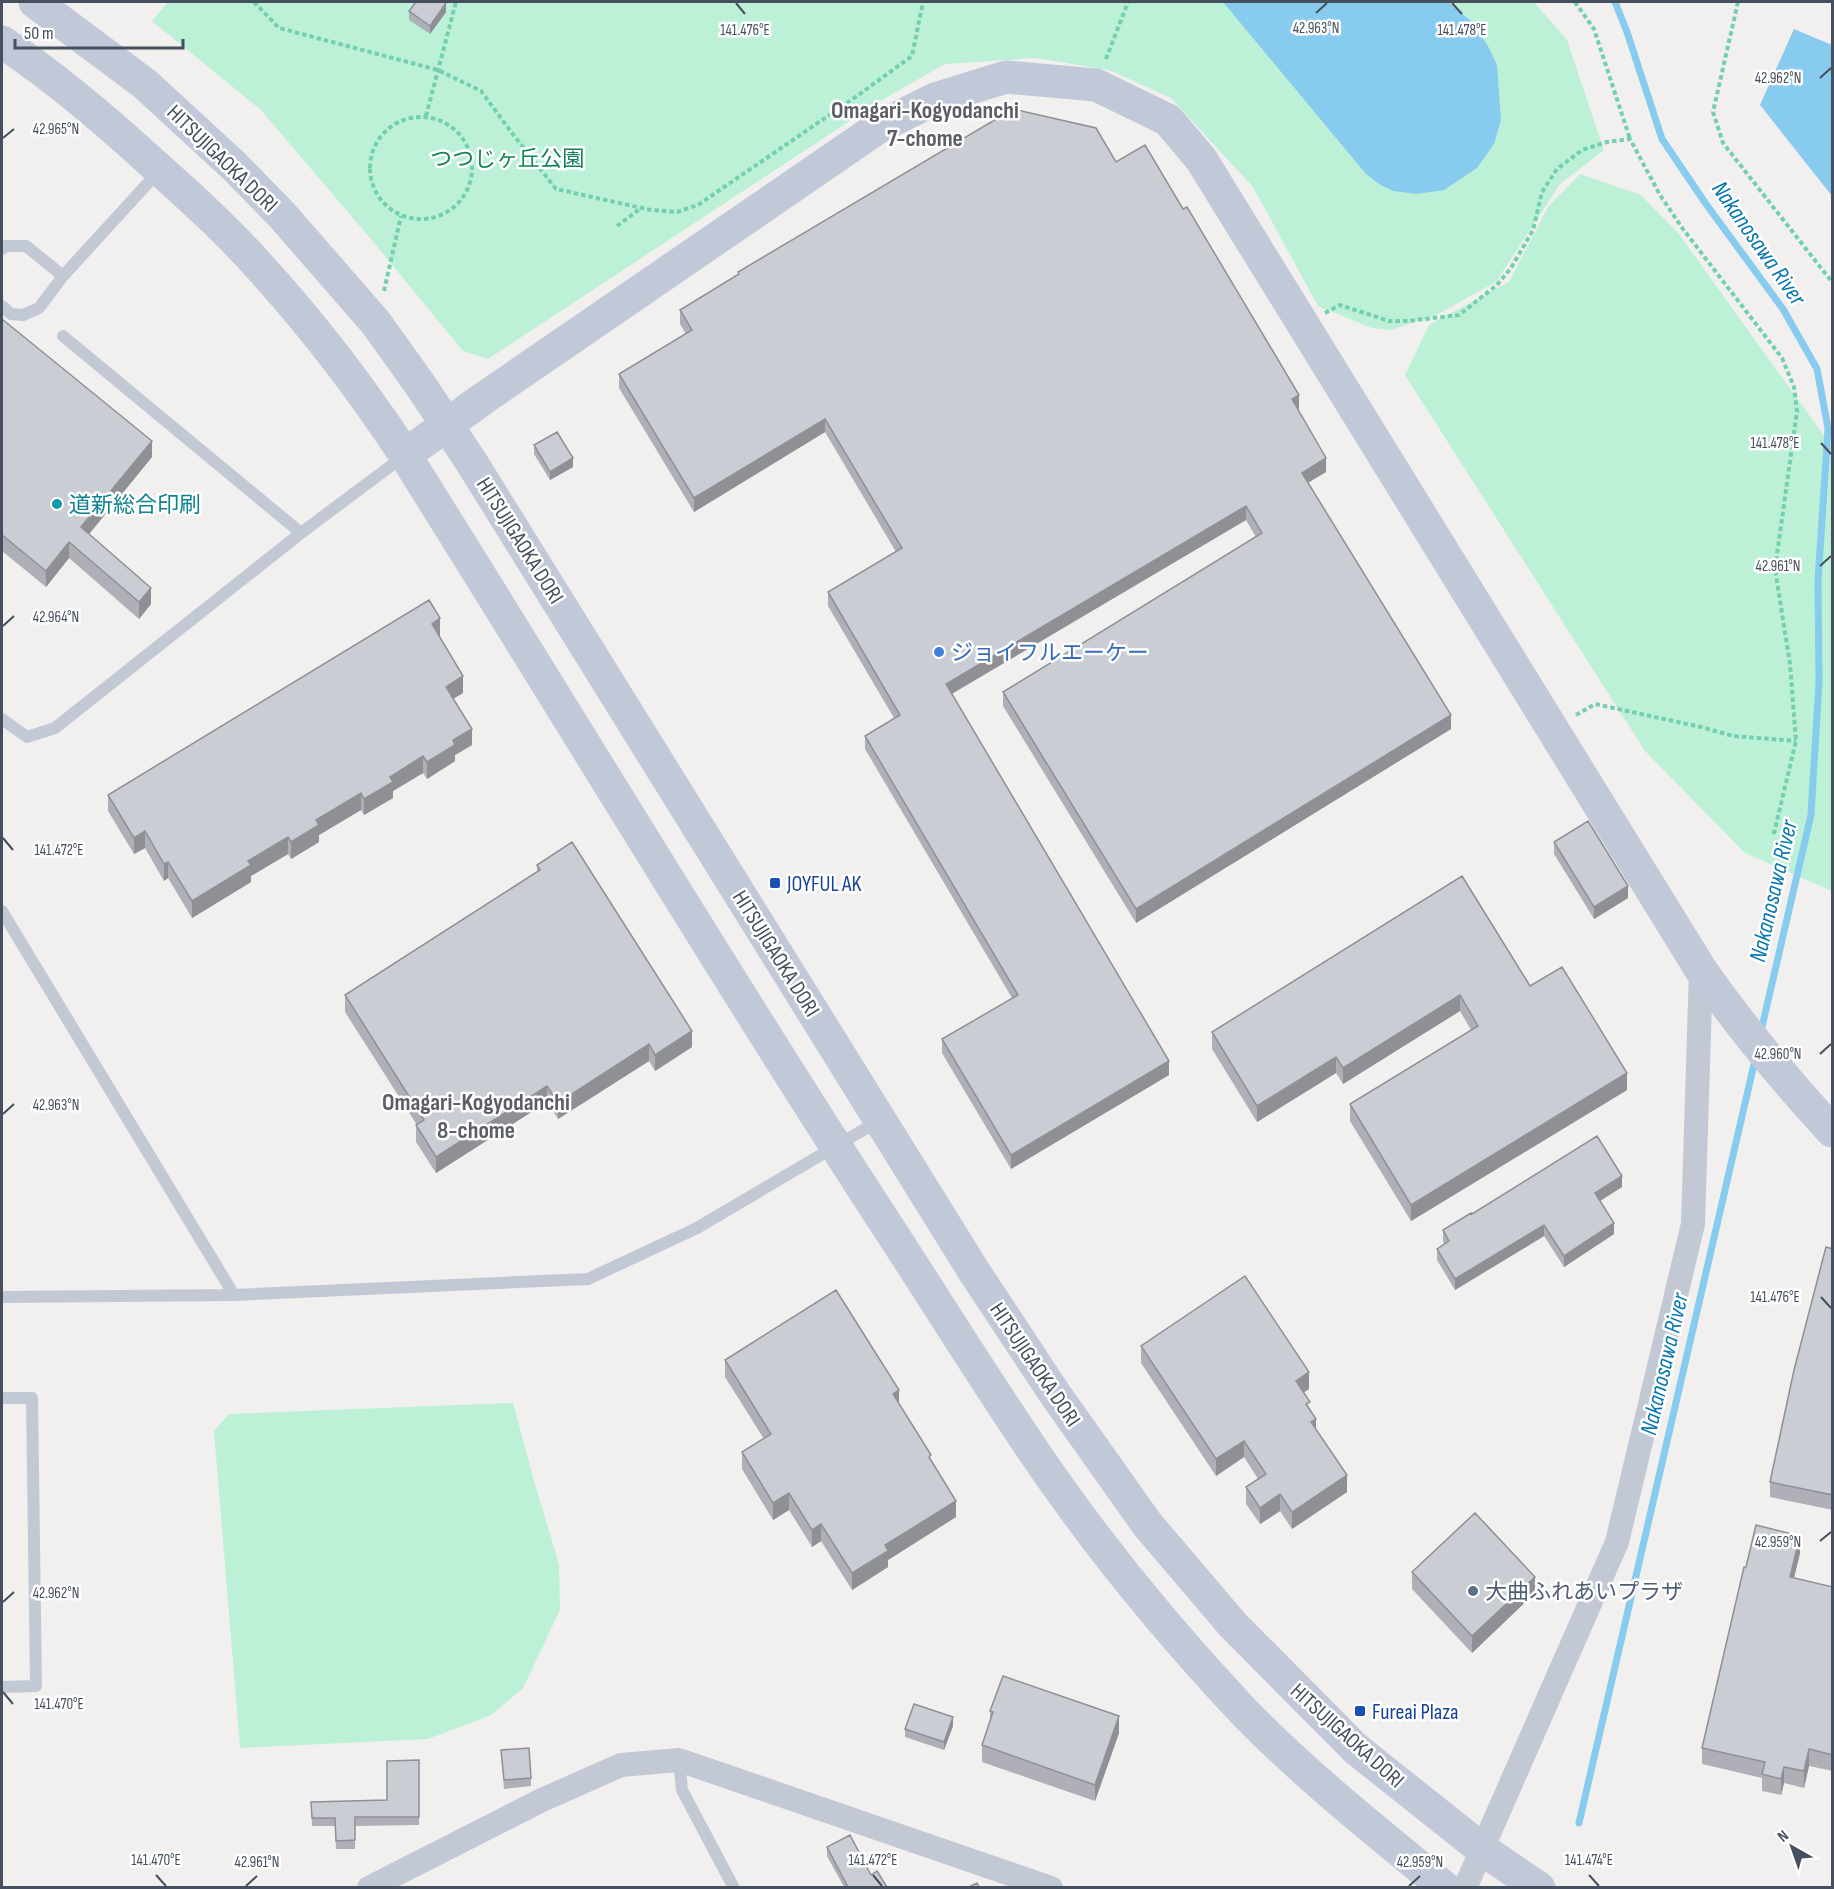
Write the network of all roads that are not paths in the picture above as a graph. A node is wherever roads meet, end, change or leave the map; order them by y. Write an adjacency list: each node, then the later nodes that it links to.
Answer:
1 (34, 2): 8 (main road, HITSUJIGAOKA DORI)
2 (2, 42): 3 (main road)
3 (160, 170): 5 (lane); 9 (main road)
4 (2, 249): 5 (lane)
5 (63, 276): 6 (lane)
6 (2, 306)
7 (63, 336): 10 (lane)
8 (447, 424): 9 (main road); 13 (main road); 14 (main road, HITSUJIGAOKA DORI)
9 (405, 455): 10 (lane); 16 (main road)
10 (301, 533): 11 (lane)
11 (2, 719)
12 (2, 911): 17 (lane)
13 (1701, 970): 15 (main road); 22 (street)
14 (880, 1120): 16 (lane); 22 (main road, HITSUJIGAOKA DORI)
15 (1833, 1131)
16 (835, 1146): 17 (lane); 26 (main road)
17 (234, 1295): 18 (lane)
18 (2, 1297)
19 (2, 1398): 20 (lane)
20 (2, 1687)
21 (679, 1760): 23 (street); 24 (lane); 25 (street)
22 (1483, 1850): 27 (street); 28 (main road, HITSUJIGAOKA DORI)
23 (369, 1887)
24 (734, 1887)
25 (1051, 1887)
26 (1445, 1887)
27 (1465, 1887)
28 (1539, 1887)

